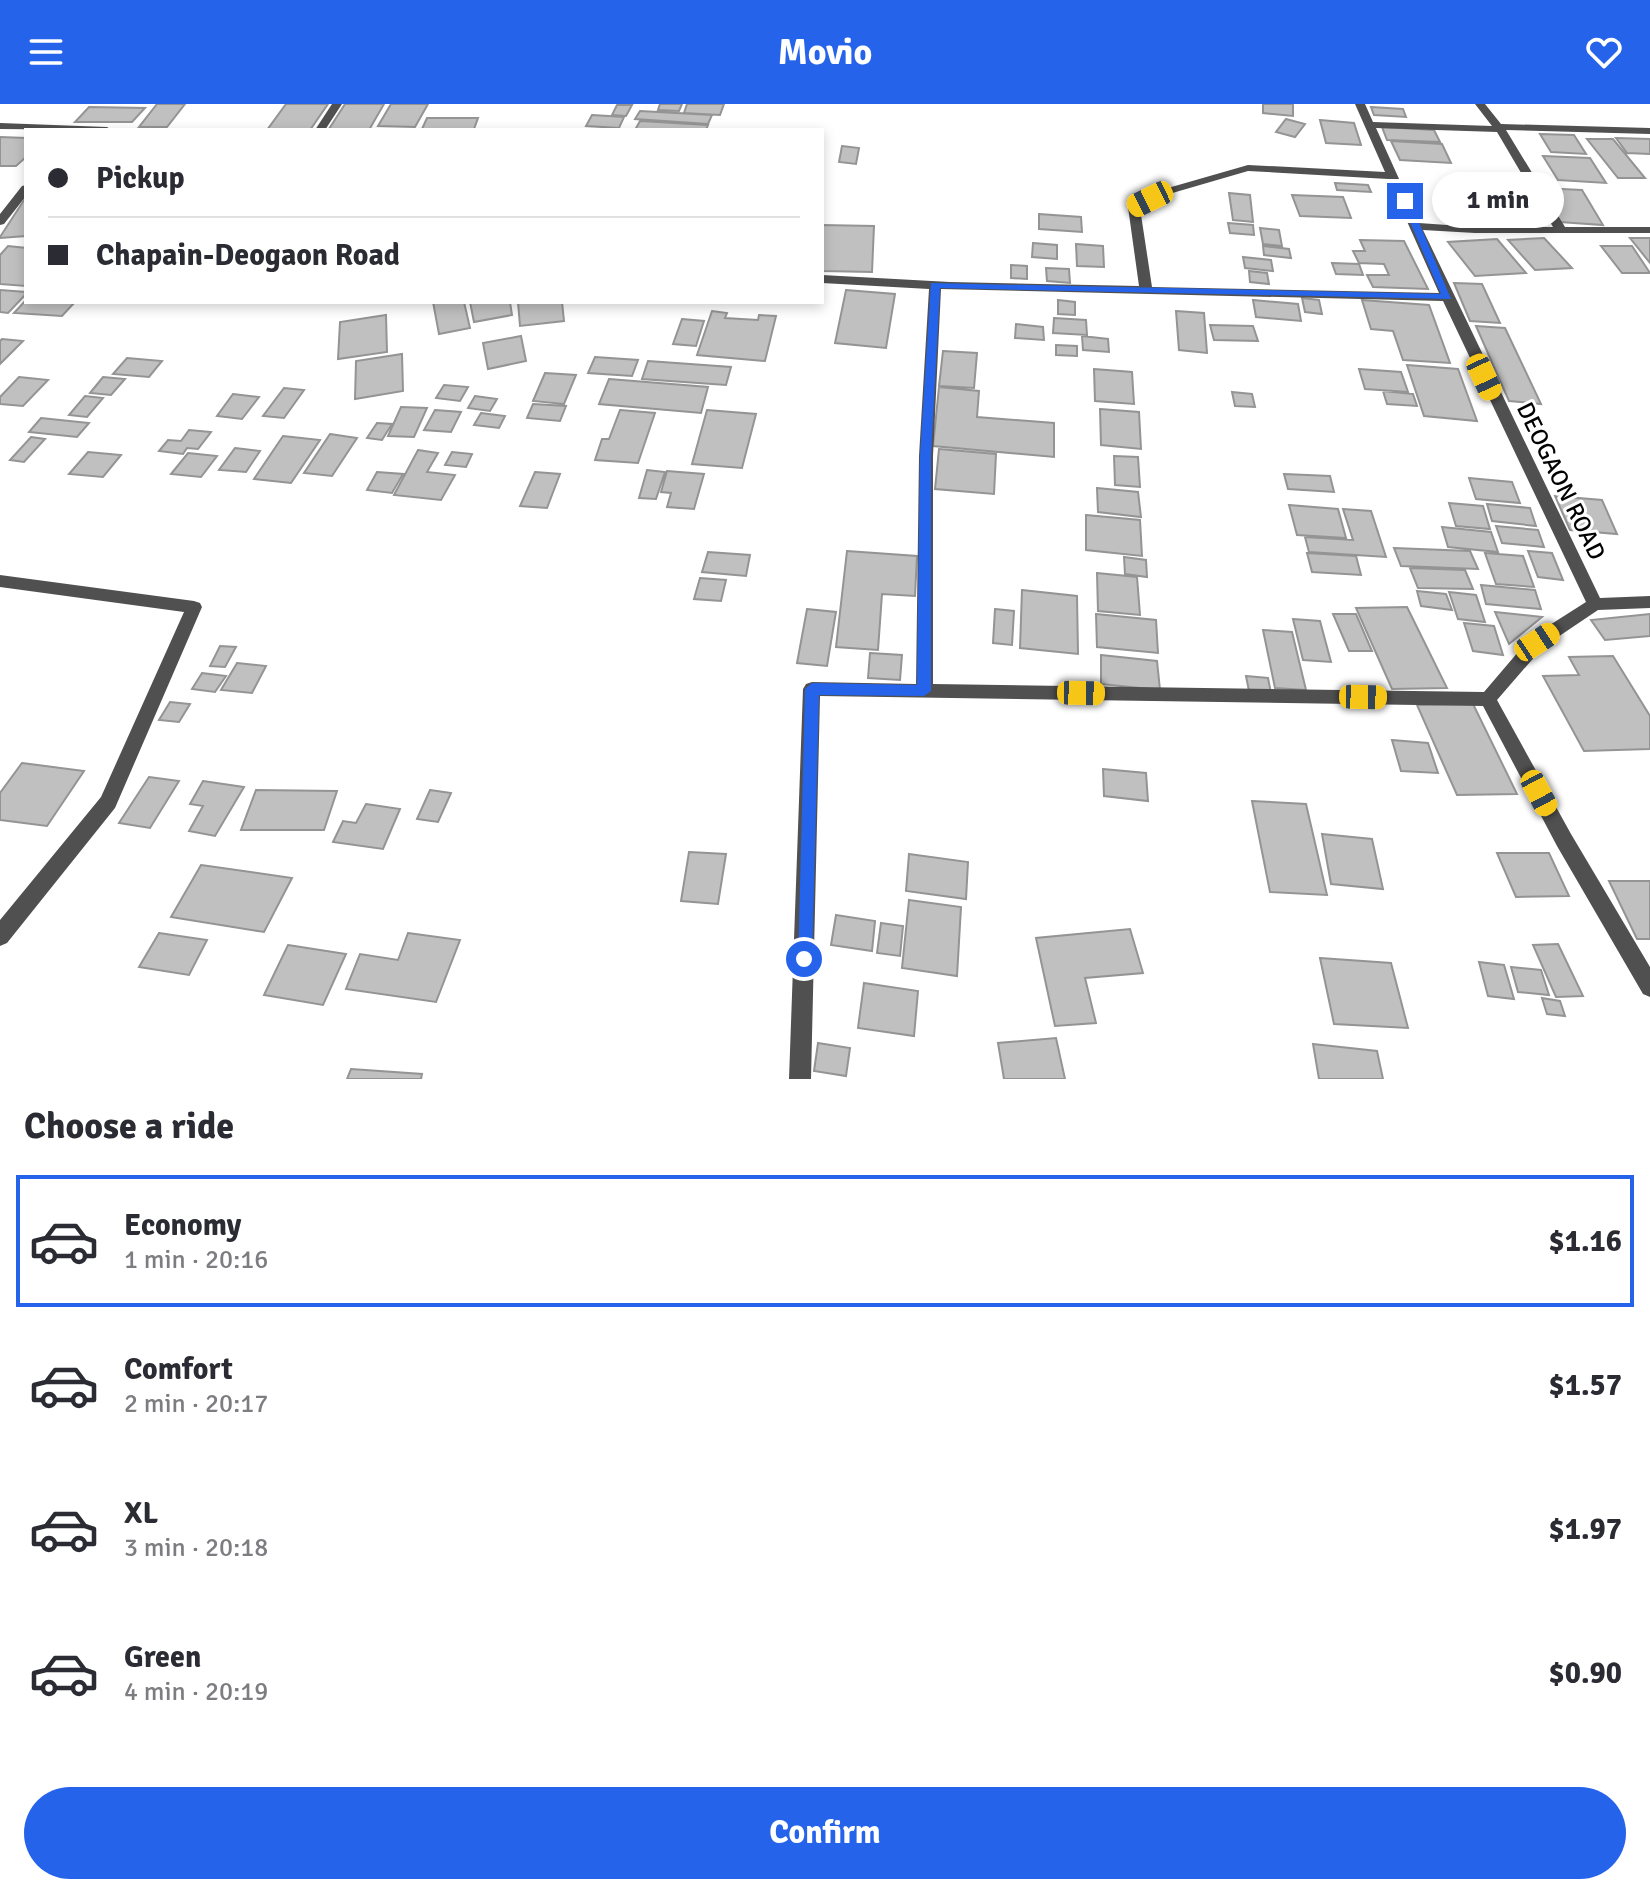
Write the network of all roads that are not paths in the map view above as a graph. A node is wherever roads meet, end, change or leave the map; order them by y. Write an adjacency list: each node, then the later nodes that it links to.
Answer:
1 (337, 104): 7 (street)
2 (1360, 104): 4 (street, DEOGAON ROAD)
3 (1480, 104): 8 (street)
4 (1371, 125): 8 (street); 10 (street, DEOGAON ROAD)
5 (0, 126): 6 (street)
6 (36, 128)
7 (321, 128)
8 (1499, 128): 9 (street); 14 (street)
9 (1650, 131)
10 (1394, 176): 13 (street, DEOGAON ROAD); 18 (street)
11 (24, 191): 12 (street)
12 (0, 222)
13 (1416, 226): 14 (street); 19 (street, DEOGAON ROAD)
14 (1561, 230): 15 (street)
15 (1650, 230)
16 (824, 279): 17 (street)
17 (935, 285): 18 (street); 23 (street)
18 (1146, 290): 19 (street)
19 (1447, 297): 22 (street, DEOGAON ROAD)
20 (0, 581): 25 (street)
21 (1650, 602): 22 (street)
22 (1595, 604): 24 (street)
23 (924, 691): 24 (street); 27 (street)
24 (1488, 699): 26 (street)
25 (0, 936)
26 (1650, 987)
27 (800, 1079)

